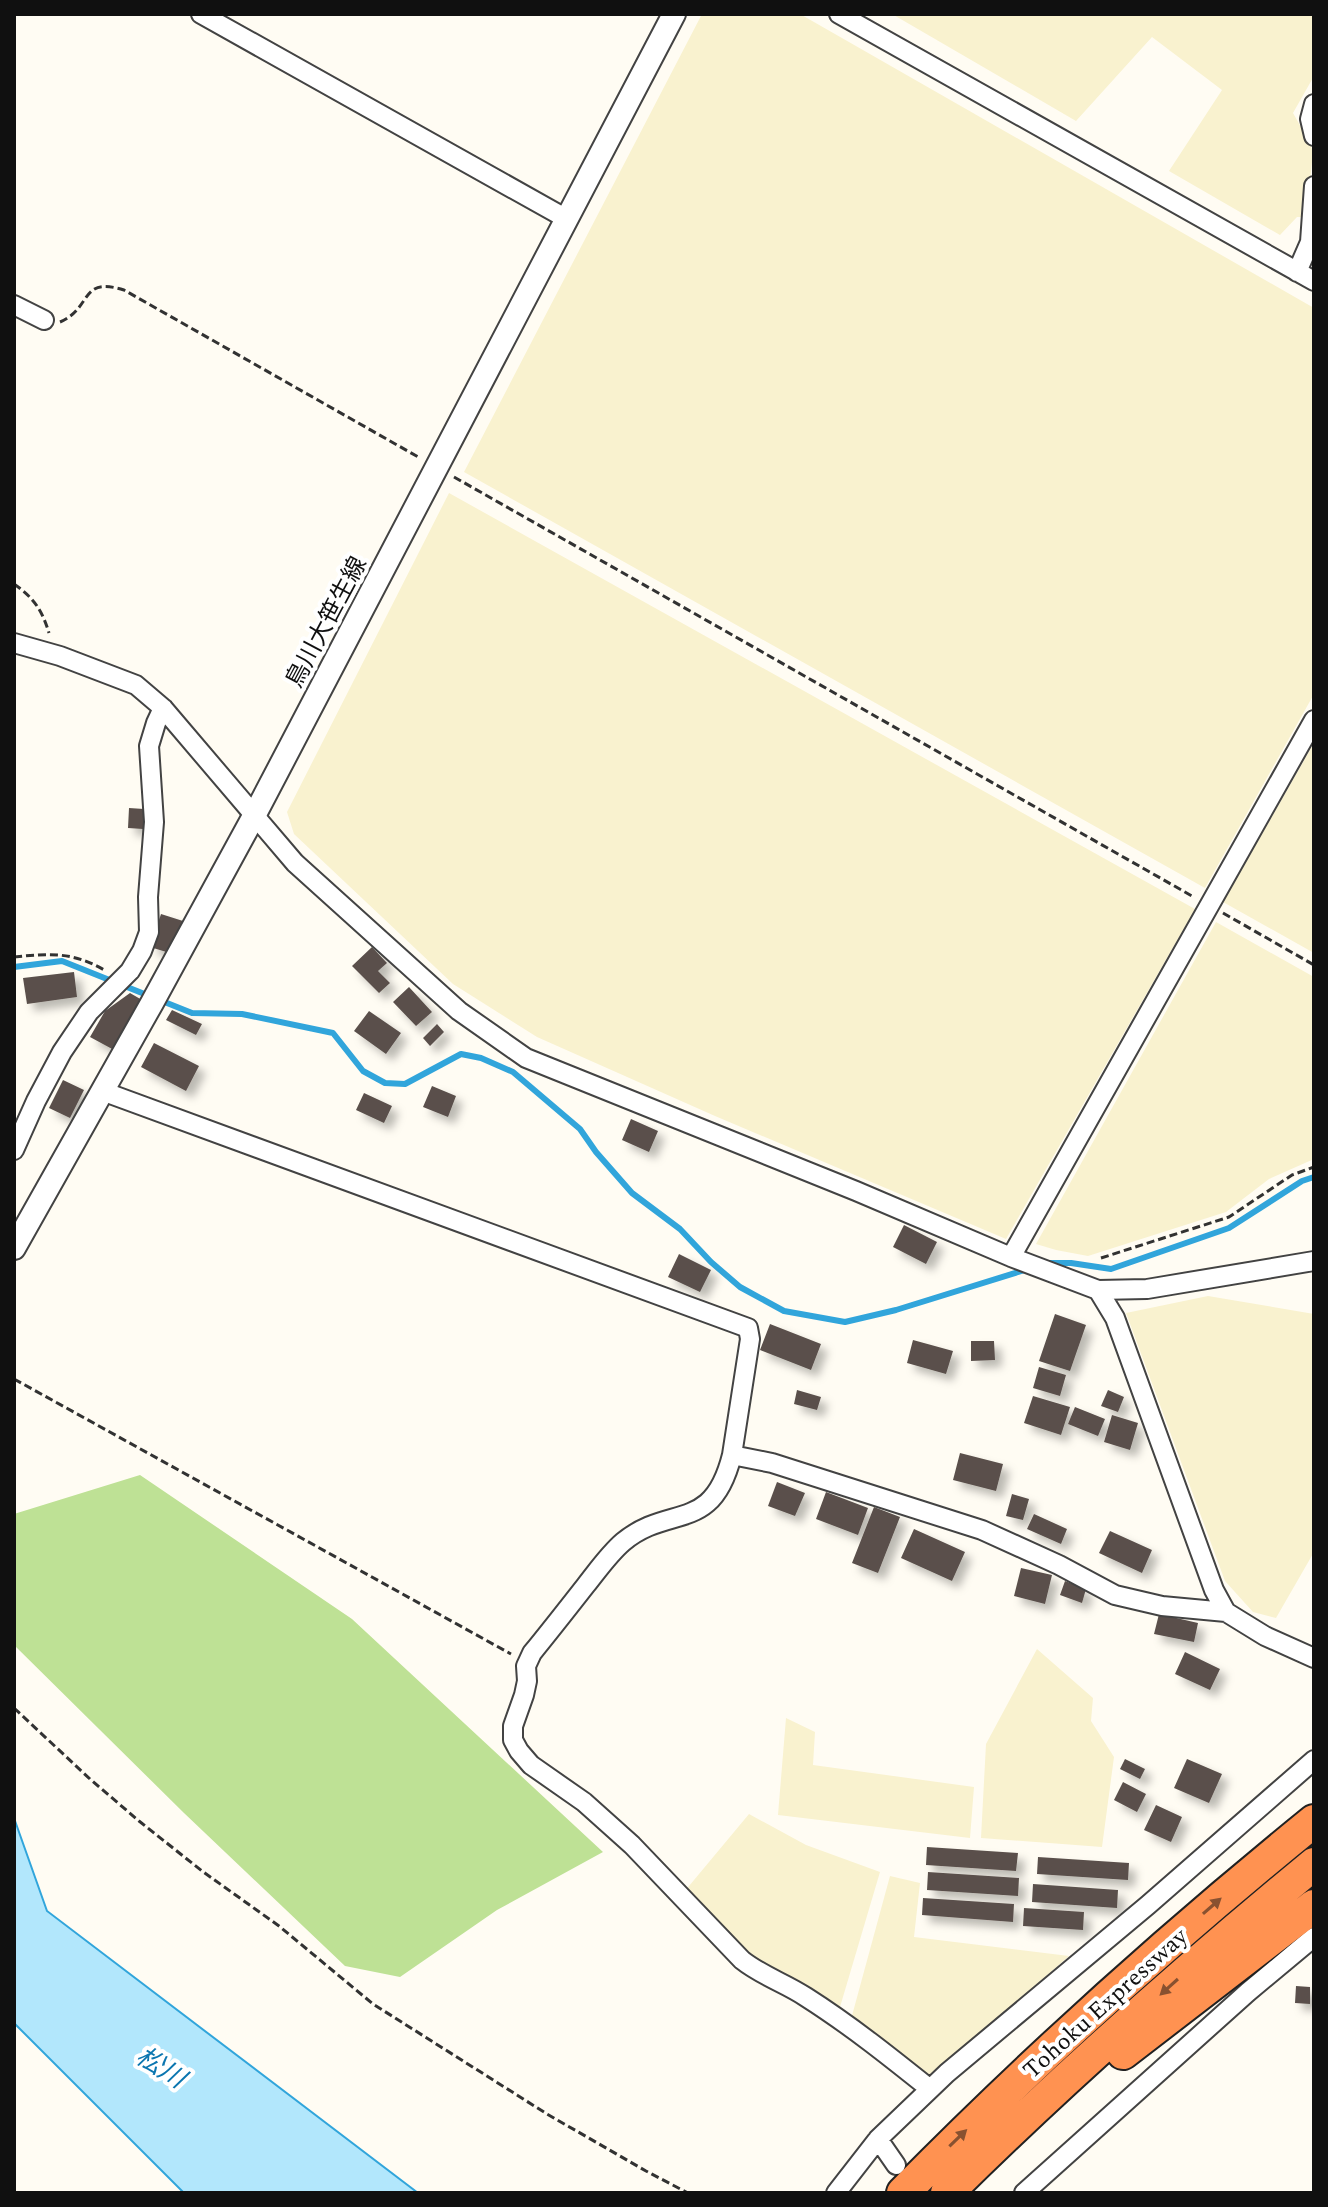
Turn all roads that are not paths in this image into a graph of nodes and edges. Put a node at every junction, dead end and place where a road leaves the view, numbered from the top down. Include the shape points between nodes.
1 (201, 14) edge
2 (674, 14) edge
3 (839, 14) edge
4 (1314, 104) edge
5 (1314, 136) edge
6 (1314, 186) edge
7 (567, 219) junction
8 (1297, 272) junction
9 (1314, 281) edge
10 (14, 305) edge
11 (44, 320) road end
12 (14, 643) edge
13 (163, 708) junction
14 (1314, 720) edge
15 (254, 816) junction
16 (102, 1091) junction
17 (14, 1150) edge
18 (14, 1248) edge
19 (1016, 1260) junction
20 (1314, 1261) edge
21 (1098, 1290) junction
22 (732, 1455) junction
23 (1226, 1612) junction
24 (1314, 1658) edge
25 (1314, 1760) edge
26 (1314, 1821) edge
27 (1314, 1864) edge
28 (1314, 1906) edge
29 (1310, 1945) edge
30 (930, 2089) junction
31 (878, 2139) junction
32 (900, 2179) edge
33 (956, 2184) edge
34 (836, 2193) edge
35 (1024, 2193) edge

1 - 7 street
2 - 7 street, 鳥川大笹生線
3 - 8 street
4 - 5 street
6 - 8 street via 1310,242
7 - 15 street, 鳥川大笹生線
8 - 9 street
10 - 11 street
12 - 13 street via 136,685
13 - 15 street
13 - 17 street via 149,746 154,822 149,932 130,971 89,1012 62,1052
14 - 19 street
15 - 16 street, 鳥川大笹生線
15 - 19 street via 295,863 459,1011 526,1058
16 - 18 street, 鳥川大笹生線
16 - 22 street via 743,1325 750,1339
19 - 21 street
20 - 21 street via 1147,1289
21 - 23 street via 1115,1318
22 - 23 street via 982,1530 1115,1595
22 - 30 street via 717,1492 705,1506 622,1543 532,1653 513,1740 531,1765 632,1845 742,1960 803,1994
23 - 24 street
25 - 30 street
32 -> 26 highway, Tohoku Expressway
27 -> 33 highway, Tohoku Expressway via 1086,2061
28 - 33 highway
29 - 35 street via 1248,1992
30 - 31 street
31 - 32 street
31 - 34 street

